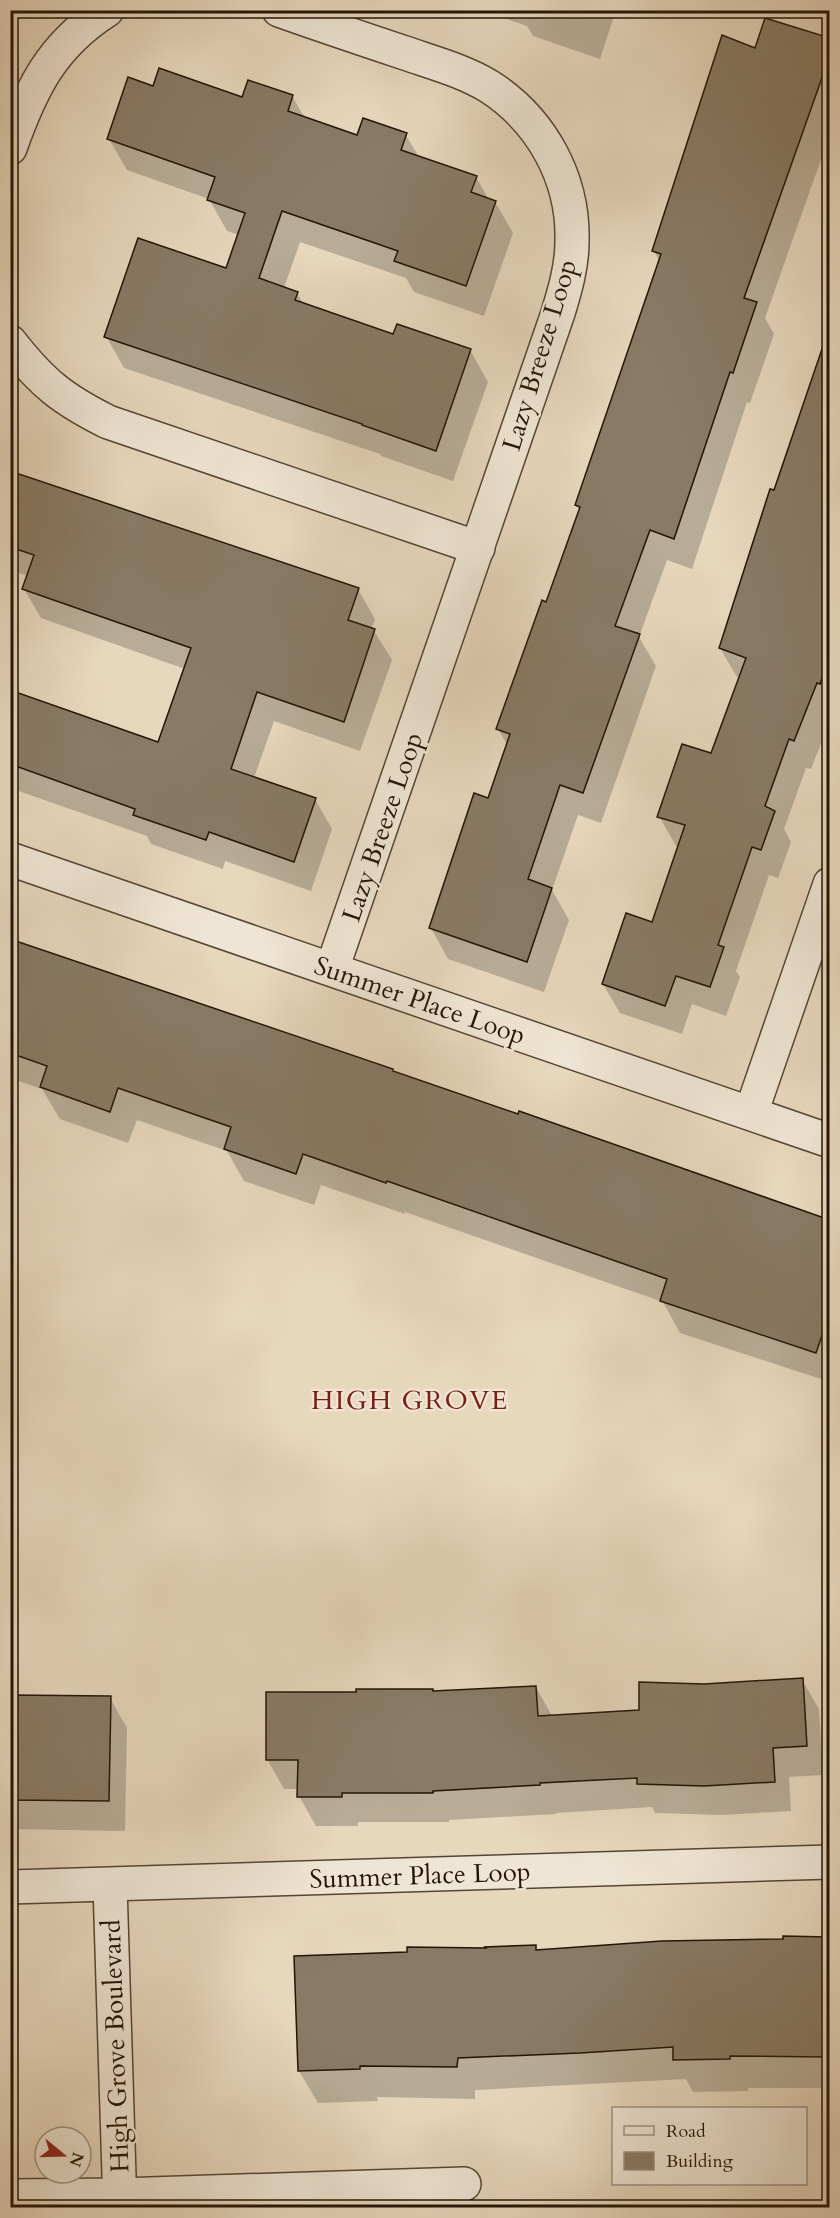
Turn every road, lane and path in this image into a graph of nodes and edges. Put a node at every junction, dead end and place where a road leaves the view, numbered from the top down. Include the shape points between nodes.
1 (107, 10) edge
2 (279, 10) edge
3 (10, 148) edge
4 (10, 342) edge
5 (478, 548) junction
6 (10, 859) edge
7 (830, 884) edge
8 (332, 969) junction
9 (751, 1113) junction
10 (830, 1141) edge
11 (830, 1862) edge
12 (110, 1885) junction
13 (10, 1887) edge
14 (464, 2184) dead end
15 (10, 2196) edge
16 (120, 2201) edge

1 - 3 street via 64,45 42,73
2 - 5 street, Lazy Breeze Loop via 460,72 490,87 517,108 541,135 561,171 573,242 568,278
4 - 5 street via 52,389 108,422
5 - 8 street, Lazy Breeze Loop
6 - 8 street, Summer Place Loop
7 - 9 street
8 - 9 street, Summer Place Loop
9 - 10 street, Summer Place Loop
11 - 12 street, Summer Place Loop
12 - 13 street, Summer Place Loop
12 - 16 street, High Grove Boulevard
14 - 16 street
15 - 16 street

